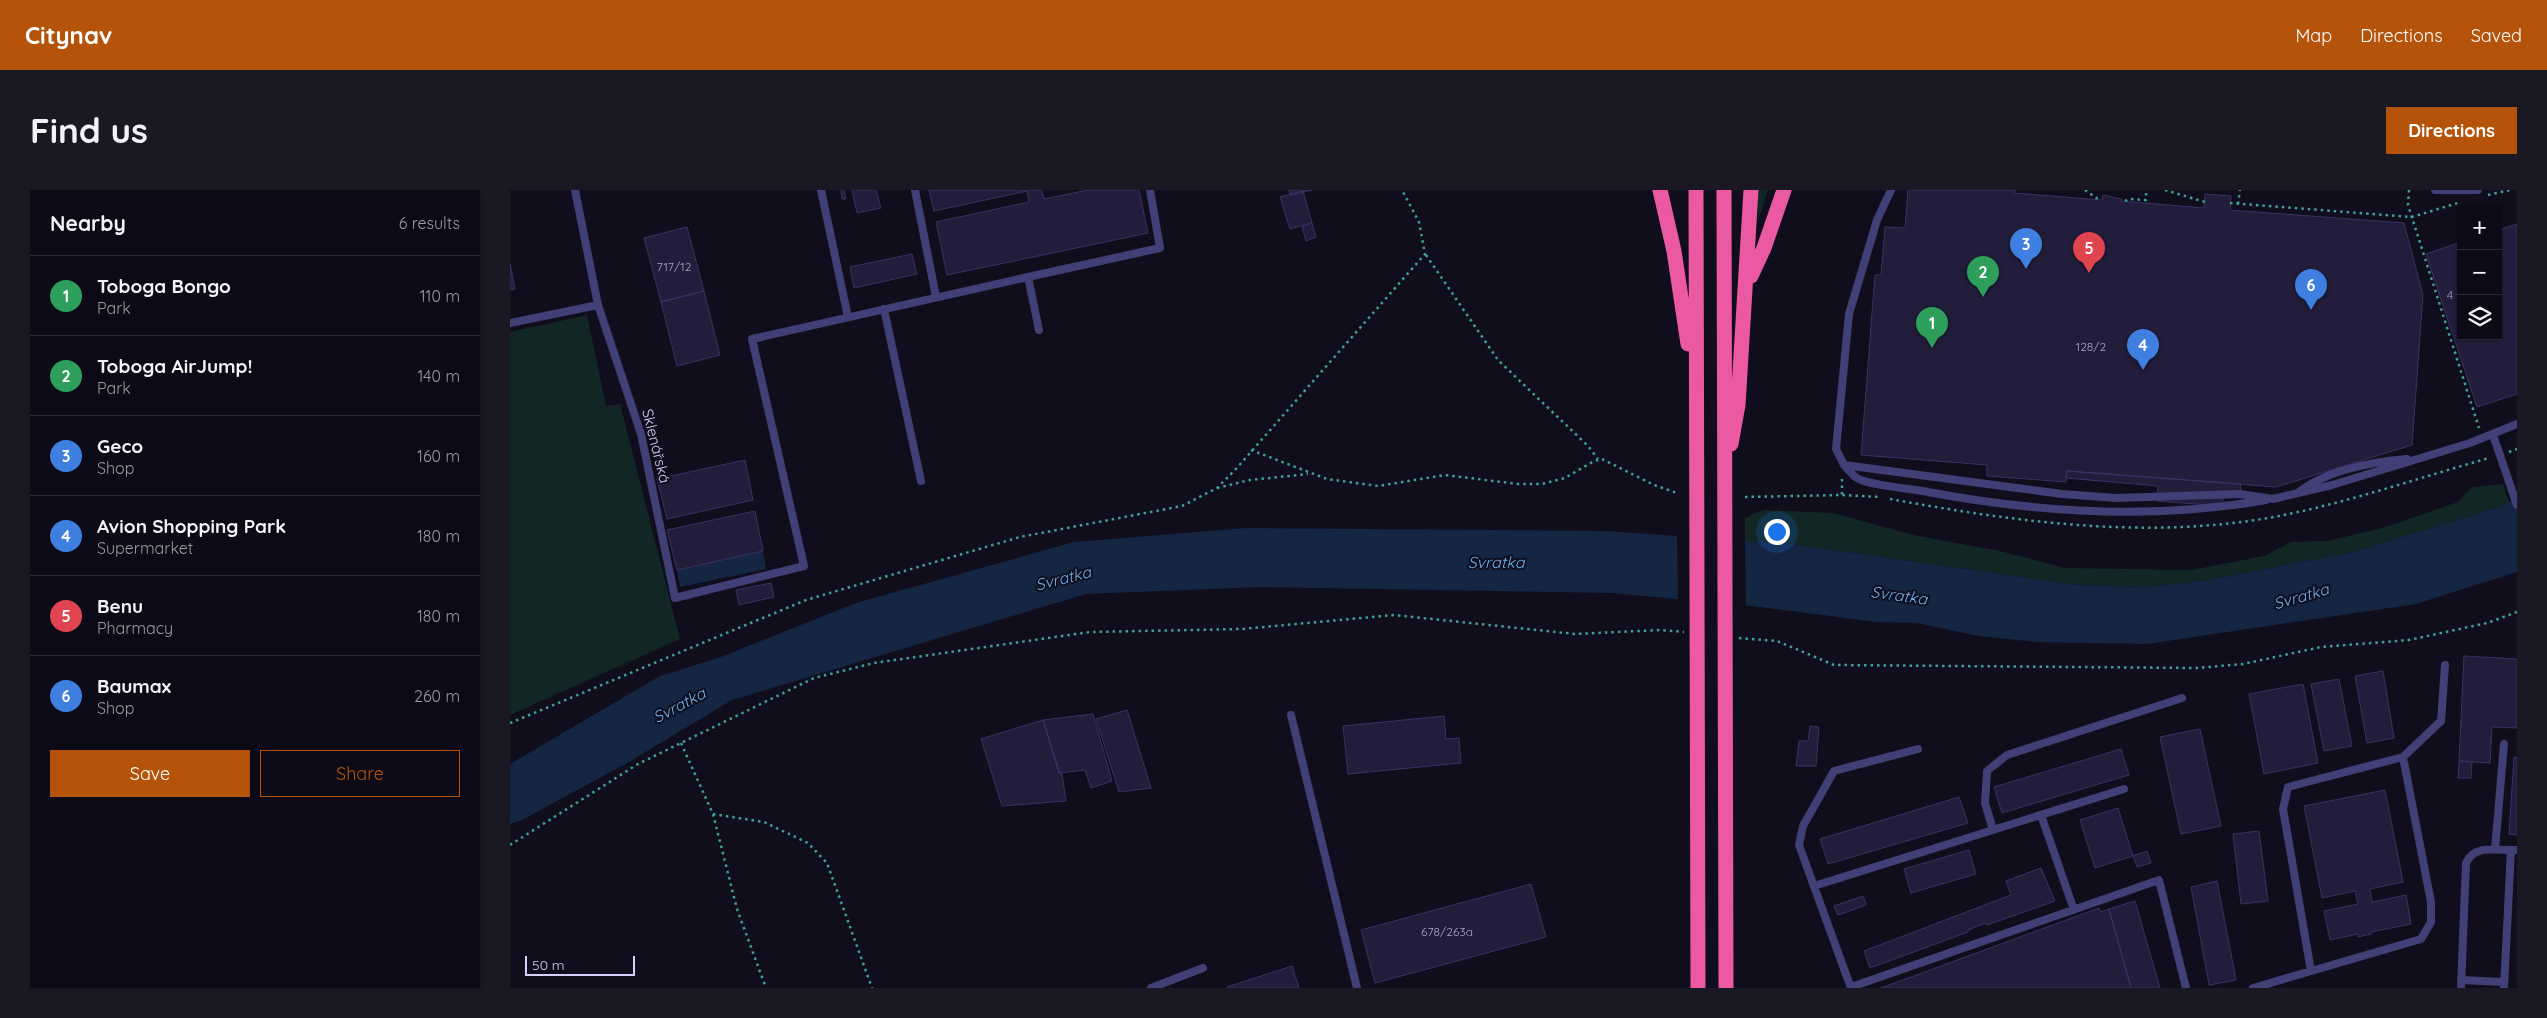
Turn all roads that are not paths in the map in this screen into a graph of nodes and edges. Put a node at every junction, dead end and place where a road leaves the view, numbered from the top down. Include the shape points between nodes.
1 (575, 190) edge
2 (821, 190) edge
3 (915, 190) edge
4 (1150, 190) edge
5 (1660, 190) edge
6 (1696, 190) edge
7 (1724, 190) edge
8 (1751, 190) edge
9 (1784, 190) edge
10 (1891, 190) edge
11 (2435, 190) edge
12 (2480, 193) edge
13 (1028, 277) junction
14 (1747, 284) junction
15 (936, 297) junction
16 (598, 305) junction
17 (884, 309) junction
18 (848, 317) junction
19 (510, 323) edge
20 (1039, 330) dead end
21 (1696, 395) junction
22 (2517, 424) edge
23 (2492, 435) junction
24 (1844, 465) junction
25 (921, 481) dead end
26 (1724, 485) junction
27 (2273, 499) junction
28 (2517, 505) edge
29 (2445, 665) dead end
30 (2182, 698) dead end
31 (1291, 715) dead end
32 (2504, 744) dead end
33 (1918, 748) dead end
34 (2403, 757) junction
35 (2124, 789) dead end
36 (2040, 815) junction
37 (1993, 830) junction
38 (2495, 850) junction
39 (2514, 850) edge
40 (1814, 886) junction
41 (2074, 910) junction
42 (1202, 968) dead end
43 (2311, 971) junction
44 (2461, 984) edge
45 (2504, 985) edge
46 (1151, 988) edge
47 (1358, 988) edge
48 (1698, 988) edge
49 (1726, 988) edge
50 (1851, 988) edge
51 (2186, 988) edge
52 (2253, 988) edge

1 - 16 lane, Sklenářská
2 - 18 lane
3 - 15 lane
4 - 13 lane via 1160,248
5 - 21 highway via 1674,251
6 - 21 highway
7 - 26 highway
8 - 14 highway
9 - 14 highway via 1764,248
10 - 24 lane via 1877,220 1849,314 1836,449
11 - 12 lane
13 - 15 lane
13 - 20 lane
14 - 26 highway via 1738,405
15 - 17 lane
16 - 18 lane, Sklenářská via 641,434 675,598 804,566 752,339
16 - 19 lane
17 - 18 lane
17 - 25 lane
21 - 48 highway
22 - 23 lane
23 - 27 lane via 2424,457 2377,461 2315,480 2296,494
23 - 28 lane
24 - 27 lane via 2062,494 2116,498 2240,494
24 - 27 lane via 1858,479 1959,498 2062,511 2180,511
26 - 49 highway
29 - 34 lane via 2441,721
30 - 37 lane via 2007,755 1987,771 1985,803
31 - 47 lane
32 - 38 lane
33 - 40 lane via 1834,771 1803,826 1799,845
34 - 43 lane via 2431,902 2431,922 2421,939
34 - 43 lane via 2288,787 2283,809
35 - 36 lane
36 - 37 lane
36 - 41 lane
37 - 40 lane
38 - 39 lane
38 - 44 lane via 2470,854 2466,863
39 - 45 lane
40 - 50 lane
41 - 50 lane
41 - 51 lane via 2159,880
42 - 46 lane
43 - 52 lane
44 - 45 lane

